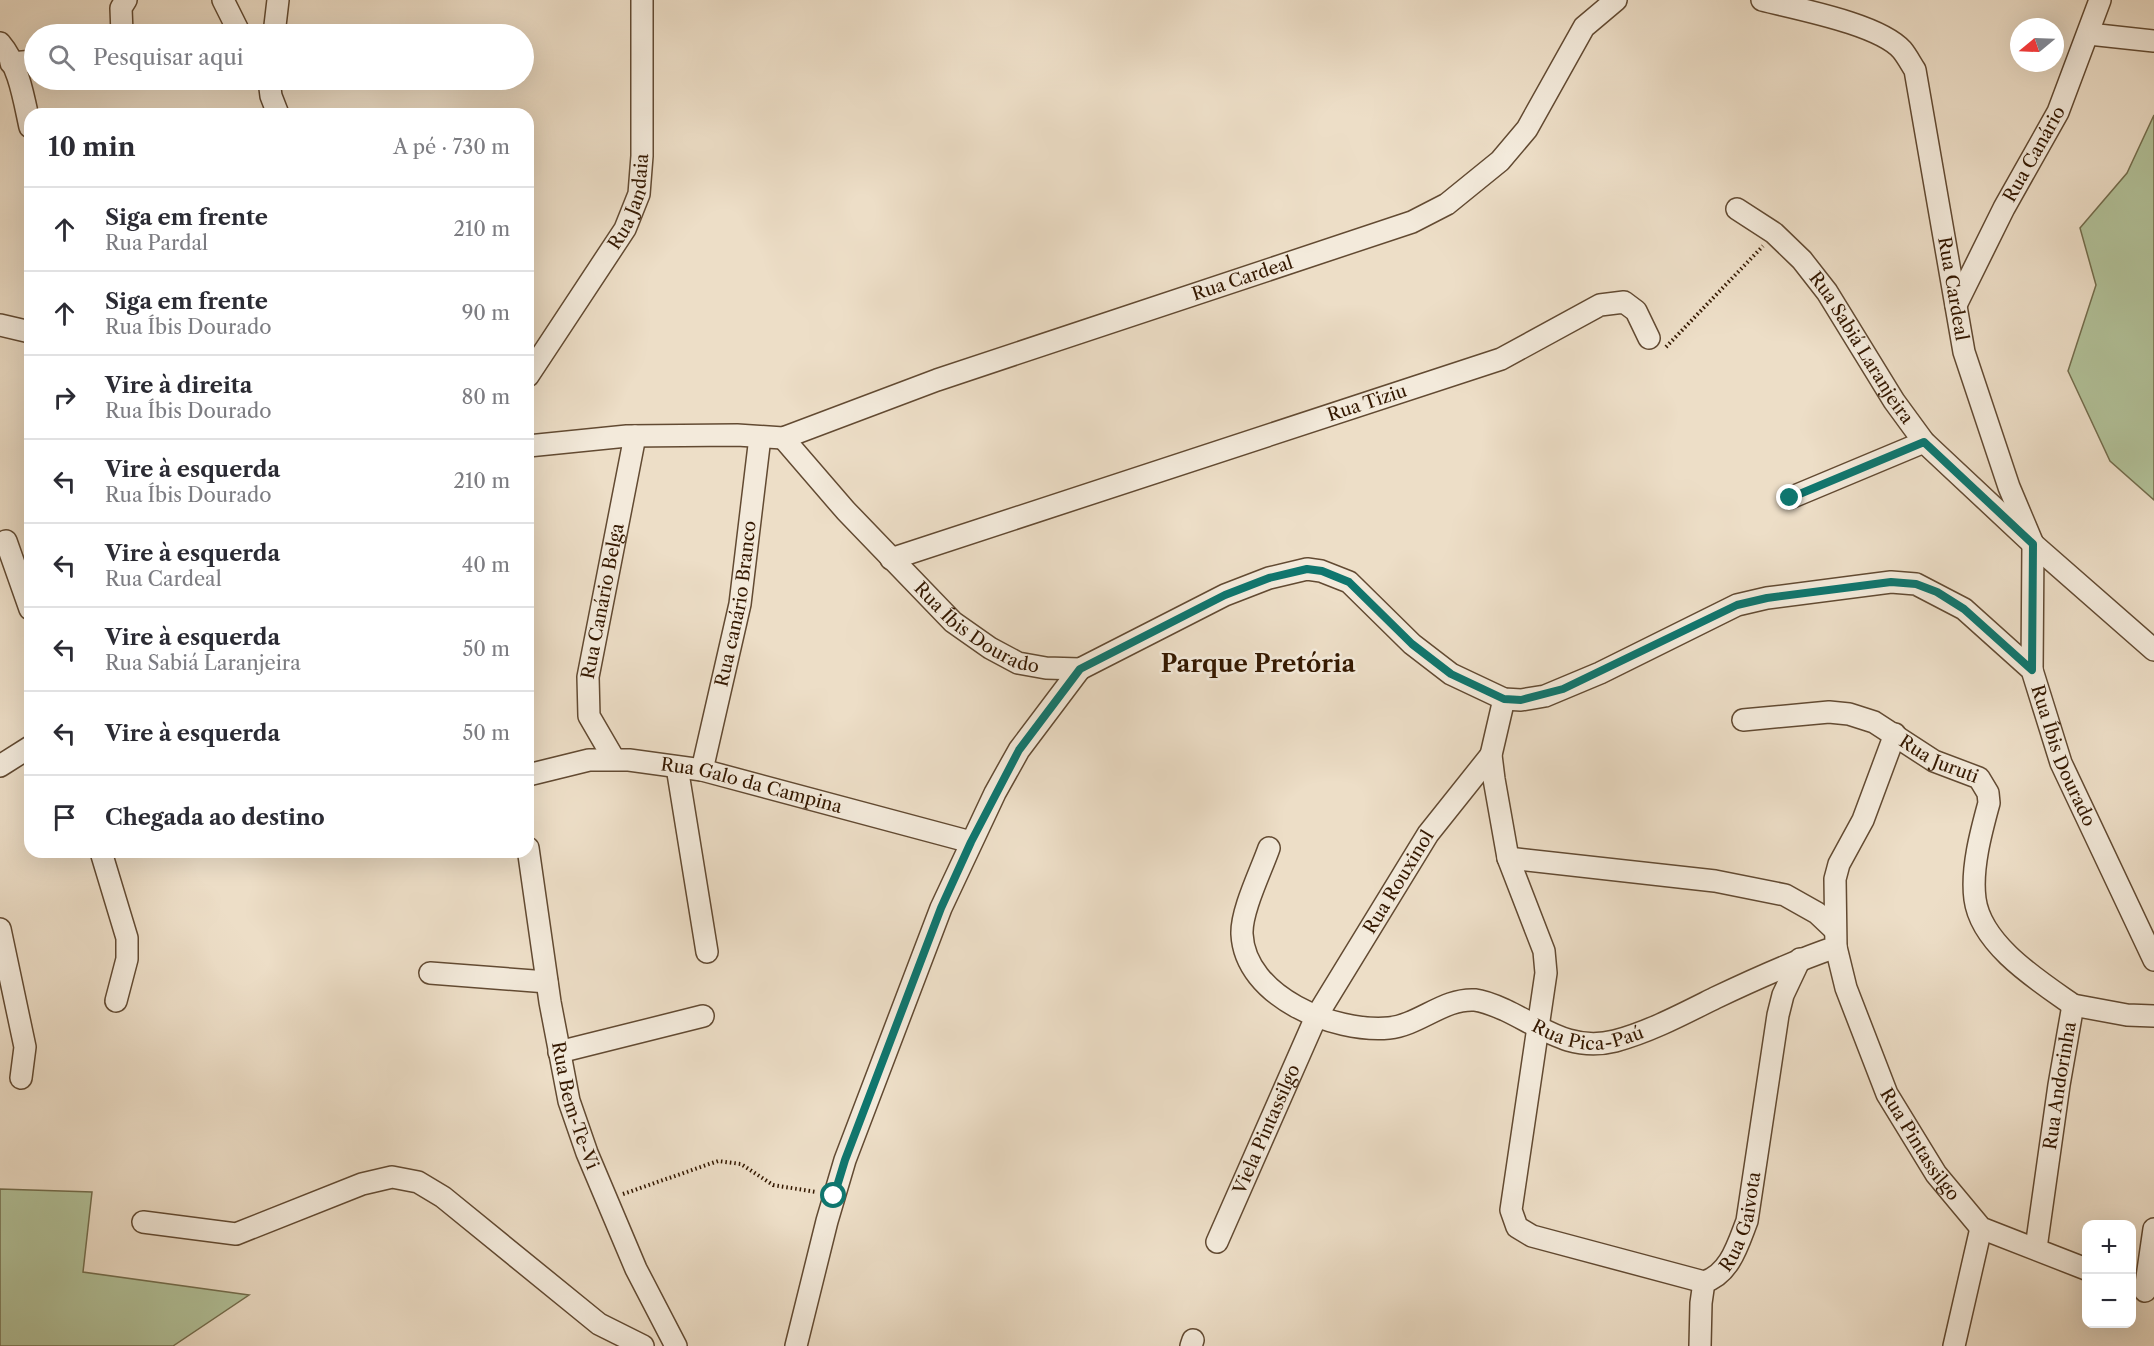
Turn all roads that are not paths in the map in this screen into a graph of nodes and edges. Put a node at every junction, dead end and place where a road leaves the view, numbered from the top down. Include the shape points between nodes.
1 (126, 0) edge
2 (223, 0) edge
3 (278, 0) edge
4 (642, 0) edge
5 (1616, 0) edge
6 (1762, 0) edge
7 (2100, 0) edge
8 (121, 24) edge
9 (235, 24) edge
10 (275, 24) edge
11 (2089, 34) junction
12 (2154, 41) edge
13 (0, 43) edge
14 (24, 62) edge
15 (11, 63) junction
16 (26, 108) edge
17 (1737, 209) dead end
18 (1956, 305) junction
19 (0, 325) edge
20 (24, 331) edge
21 (1649, 338) road end
22 (534, 367) edge
23 (635, 435) junction
24 (760, 437) junction
25 (783, 438) junction
26 (1924, 442) junction
27 (534, 446) edge
28 (1790, 498) dead end
29 (6, 541) dead end
30 (2033, 544) junction
31 (891, 559) junction
32 (24, 592) edge
33 (2154, 650) edge
34 (1080, 669) junction
35 (2032, 670) junction
36 (1504, 699) junction
37 (1743, 720) dead end
38 (1895, 734) junction
39 (24, 751) edge
40 (1491, 755) junction
41 (614, 759) junction
42 (0, 766) edge
43 (677, 766) junction
44 (702, 770) junction
45 (534, 774) edge
46 (971, 842) junction
47 (1269, 848) dead end
48 (103, 858) edge
49 (529, 858) edge
50 (1508, 858) junction
51 (0, 929) edge
52 (1836, 939) junction
53 (707, 952) dead end
54 (1800, 959) junction
55 (2154, 960) edge
56 (430, 973) dead end
57 (547, 982) junction
58 (116, 1001) dead end
59 (2073, 1005) junction
60 (703, 1016) dead end
61 (2154, 1016) edge
62 (1316, 1017) junction
63 (1538, 1026) junction
64 (559, 1052) junction
65 (21, 1078) dead end
66 (143, 1222) dead end
67 (1982, 1228) junction
68 (2154, 1229) edge
69 (1217, 1242) dead end
70 (2036, 1248) junction
71 (2082, 1267) edge
72 (1704, 1282) junction
73 (2144, 1290) edge
74 (643, 1346) edge
75 (676, 1346) edge
76 (796, 1346) edge
77 (1700, 1346) edge
78 (1954, 1346) edge

1 - 8 street via 120,8
2 - 9 street
3 - 10 street
4 - 22 street, Rua Jandaia via 639,194 625,229
5 - 25 street, Rua Cardeal via 1584,27 1527,129 1500,160 1448,204 1412,222 937,380
6 - 18 street, Rua Cardeal via 1884,36 1902,50 1915,70
7 - 11 street, Rua Canário
11 - 12 street
11 - 18 street, Rua Canário via 2058,112
13 - 15 street
14 - 15 street
15 - 16 street
17 - 26 street, Rua Sabiá Laranjeira via 1774,233 1802,260
18 - 30 street, Rua Cardeal via 1964,352 1983,411
19 - 20 street
21 - 31 street, Rua Tiziu via 1636,311 1624,302 1600,305 1501,359
23 - 24 street
23 - 27 street
23 - 41 street, Rua Canário Belga via 588,677 589,716
24 - 25 street
24 - 44 street, Rua canário Branco via 740,604
25 - 31 street, Rua Íbis Dourado
26 - 28 street
26 - 30 street, Rua Sabiá Laranjeira
29 - 32 street
30 - 33 street, Rua Sabiá Laranjeira
30 - 35 street, Rua Cardeal
31 - 34 street, Rua Íbis Dourado via 953,622 990,648 1018,663
34 - 36 street, Rua Íbis Dourado via 1225,595 1307,569 1349,582 1412,644 1451,674
34 - 46 street via 1019,750
35 - 36 street, Rua Íbis Dourado via 1964,609 1937,592 1916,584 1891,582 1737,605 1563,689 1529,699
35 - 55 street, Rua Íbis Dourado via 2061,763
36 - 40 street
37 - 38 street, Rua Juruti via 1839,712 1874,722
38 - 52 street via 1863,820 1839,864 1835,879
38 - 59 street, Rua Juruti via 1924,755 1970,773 1985,785 1989,804 1975,899 1980,915 2021,969
39 - 42 street
40 - 50 street
40 - 62 street, Rua Rouxinol via 1428,834
41 - 43 street, Rua Galo da Campina
41 - 45 street, Rua Galo da Campina via 589,760
43 - 44 street, Rua Galo da Campina
43 - 53 street
44 - 46 street, Rua Galo da Campina
46 - 76 street via 891,1037 834,1196
47 - 62 street, Rua Pica-Paú via 1246,913 1244,947 1259,977 1283,998
48 - 58 street via 128,938
49 - 57 street, Rua Bem-Te-Vi
50 - 52 street via 1704,879 1785,895 1817,913
50 - 63 street via 1544,951 1546,973
51 - 65 street via 25,1047
52 - 54 street, Rua Pica-Paú
52 - 67 street, Rua Pintassilgo via 1846,988 1887,1094 1936,1174
54 - 63 street, Rua Pica-Paú via 1675,1018 1617,1040 1593,1045 1572,1043
54 - 72 street, Rua Gaivota via 1778,1015 1747,1221 1722,1272
56 - 57 street
57 - 64 street, Rua Bem-Te-Vi
59 - 61 street, Rua Andorinha
59 - 70 street, Rua Andorinha
60 - 64 street
62 - 63 street, Rua Pica-Paú via 1389,1028 1444,1006 1477,1000
62 - 69 street, Viela Pintassilgo
63 - 72 street, Rua Gaivota via 1511,1210 1517,1227 1532,1236
64 - 75 street, Rua Bem-Te-Vi via 569,1101 607,1199 636,1269
66 - 74 street via 236,1234 362,1184 392,1178 418,1182 443,1197 598,1324
67 - 70 street, Rua Pintassilgo
67 - 78 street
68 - 73 street
70 - 71 street, Rua Pintassilgo
72 - 77 street

